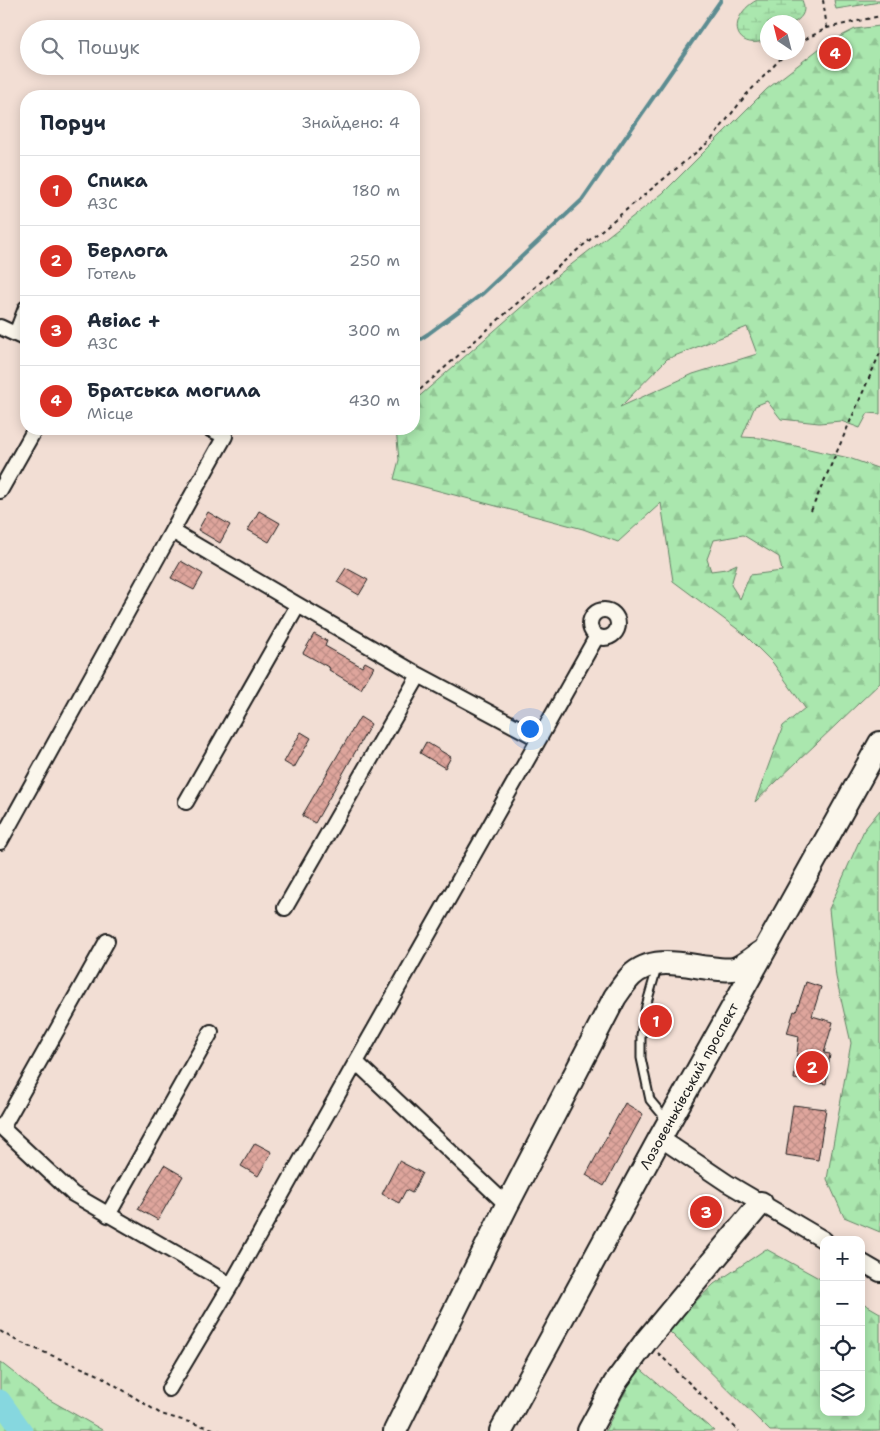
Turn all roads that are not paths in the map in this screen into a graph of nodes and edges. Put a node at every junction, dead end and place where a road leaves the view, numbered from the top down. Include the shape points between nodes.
1 (0, 327) edge
2 (20, 337) edge
3 (32, 435) edge
4 (223, 435) edge
5 (0, 491) edge
6 (172, 530) junction
7 (298, 605) junction
8 (597, 636) dead end
9 (419, 675) junction
10 (540, 739) junction
11 (880, 742) edge
12 (186, 802) dead end
13 (0, 842) edge
14 (285, 908) dead end
15 (107, 941) dead end
16 (766, 949) junction
17 (658, 963) junction
18 (211, 1032) dead end
19 (356, 1062) junction
20 (1, 1127) edge
21 (664, 1130) junction
22 (761, 1203) junction
23 (507, 1205) junction
24 (108, 1215) junction
25 (820, 1238) edge
26 (865, 1265) edge
27 (880, 1274) edge
28 (231, 1285) junction
29 (169, 1389) dead end
30 (395, 1431) edge
31 (501, 1431) edge
32 (589, 1431) edge

1 - 2 street
3 - 5 street
4 - 6 street
6 - 7 street
6 - 13 street
7 - 9 street
7 - 12 street
8 - 10 street
9 - 10 street
9 - 14 street
10 - 19 street
11 - 16 highway, Лозовеньківський проспект
15 - 20 street
16 - 17 highway via 736,968
16 - 21 highway, Лозовеньківський проспект
17 - 21 lane via 646,1006 641,1058 650,1100
17 - 23 highway via 632,975 615,997
18 - 24 street
19 - 23 street
19 - 28 street
20 - 24 street via 73,1194
21 - 22 street via 727,1183
21 - 31 highway, Лозовеньківський проспект
22 - 25 street
22 - 32 highway via 646,1341 615,1384
23 - 30 highway
24 - 28 street
26 - 27 street
28 - 29 street

